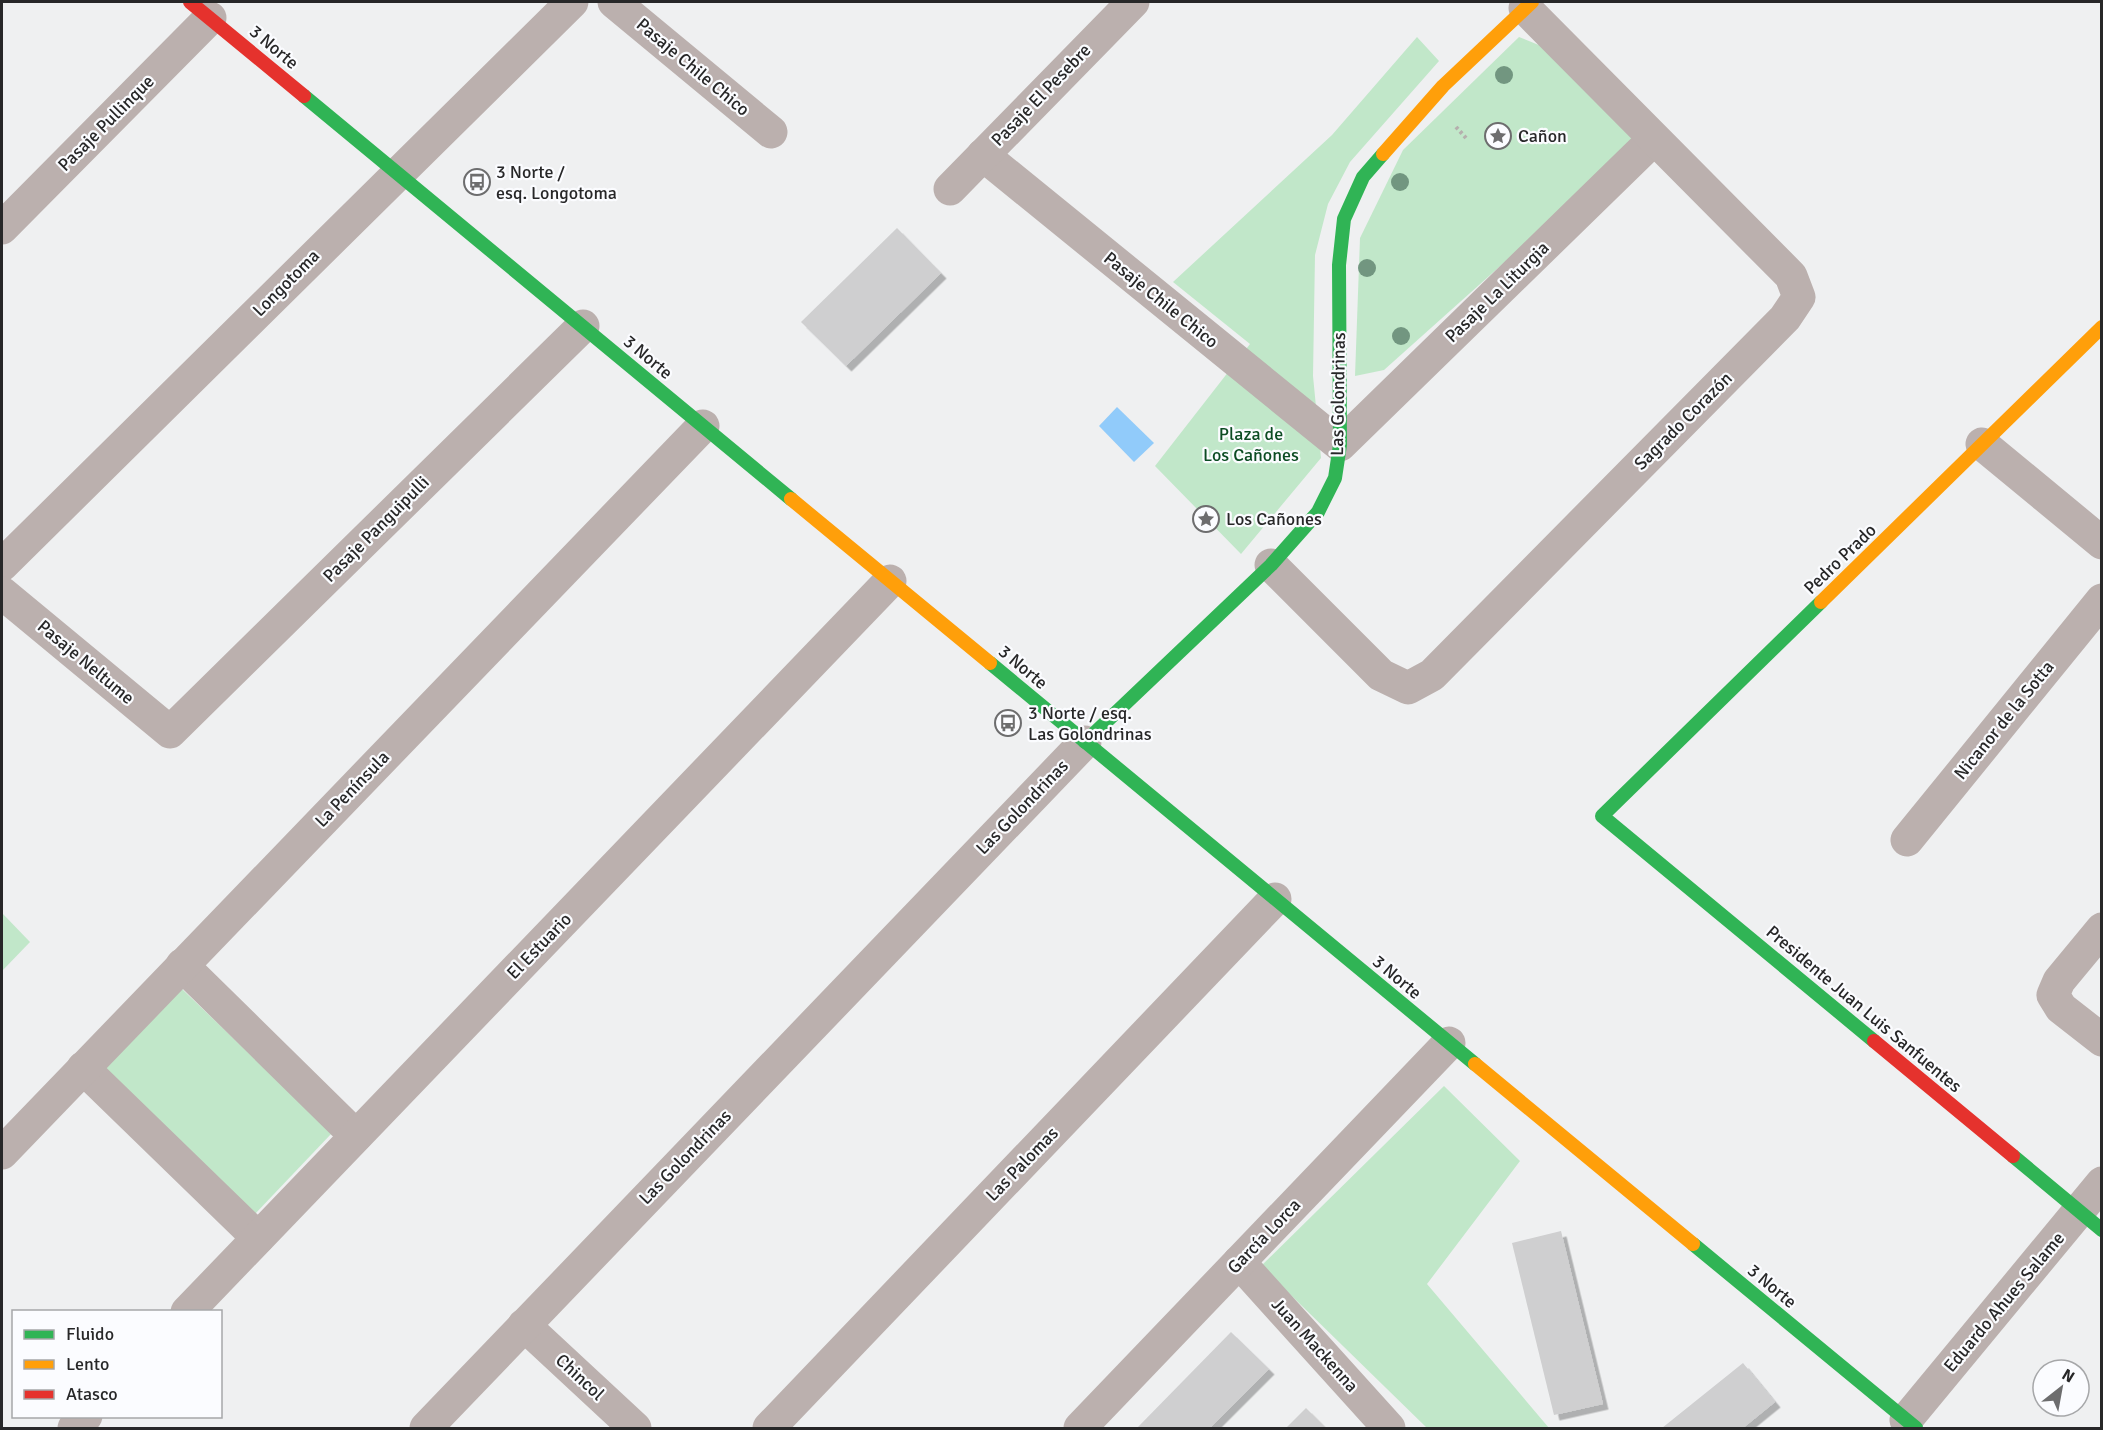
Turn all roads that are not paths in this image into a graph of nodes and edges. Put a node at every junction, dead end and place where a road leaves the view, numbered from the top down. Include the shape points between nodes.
1 (572, 2) edge
2 (614, 2) edge
3 (1133, 2) edge
4 (1529, 5) edge
5 (200, 10) edge
6 (771, 132) dead end
7 (1653, 140) junction
8 (983, 155) junction
9 (397, 173) junction
10 (950, 189) dead end
11 (2, 228) edge
12 (583, 326) junction
13 (2102, 327) edge
14 (703, 426) junction
15 (1982, 444) junction
16 (1340, 445) junction
17 (2102, 543) edge
18 (4, 557) edge
19 (1271, 565) junction
20 (890, 581) junction
21 (2, 593) edge
22 (2102, 600) edge
23 (170, 732) joint
24 (1085, 742) junction
25 (1602, 816) joint
26 (1907, 840) dead end
27 (1275, 899) junction
28 (2102, 929) edge
29 (182, 965) junction
30 (2102, 1041) edge
31 (1449, 1043) junction
32 (83, 1068) junction
33 (356, 1136) junction
34 (2, 1153) edge
35 (2102, 1184) edge
36 (2090, 1220) edge
37 (258, 1238) junction
38 (1239, 1262) junction
39 (188, 1310) edge
40 (525, 1325) junction
41 (1911, 1424) edge
42 (426, 1428) edge
43 (635, 1428) edge
44 (769, 1428) edge
45 (1080, 1428) edge
46 (1389, 1428) edge

1 - 9 street, Longotoma
2 - 6 street, Pasaje Chile Chico
3 - 8 street, Pasaje El Pesebre
4 - 7 street, Sagrado Corazón
4 - 16 street, Las Golondrinas via 1443,87 1363,177 1344,219 1339,265
5 - 9 street, 3 Norte
5 - 11 street, Pasaje Pullinque
7 - 16 street, Pasaje La Liturgia
7 - 19 street, Sagrado Corazón via 1791,276 1799,297 1785,318 1432,675 1408,688 1381,675
8 - 10 street, Pasaje El Pesebre
8 - 16 street, Pasaje Chile Chico
9 - 12 street, 3 Norte
9 - 18 street, Longotoma
12 - 14 street, 3 Norte
12 - 23 street, Pasaje Panguipulli
13 - 15 street, Pedro Prado
14 - 20 street, 3 Norte
14 - 29 street, La Península
15 - 17 street
15 - 25 street, Pedro Prado
16 - 19 street, Las Golondrinas via 1335,478 1318,512
19 - 24 street, Las Golondrinas
20 - 24 street, 3 Norte
20 - 33 street, El Estuario
21 - 23 street, Pasaje Neltume
22 - 26 street, Nicanor de la Sotta
24 - 27 street, 3 Norte
24 - 40 street, Las Golondrinas
25 - 36 street, Presidente Juan Luis Sanfuentes
27 - 31 street, 3 Norte
27 - 44 street, Las Palomas
28 - 30 street via 2059,981 2053,995 2061,1008
29 - 32 street, La Península
29 - 33 street
31 - 38 street, García Lorca
31 - 41 street, 3 Norte
32 - 34 street, La Península
32 - 37 street
33 - 37 street, El Estuario
35 - 36 street, Eduardo Ahues Salame
36 - 41 street, Eduardo Ahues Salame
37 - 39 street, El Estuario
38 - 45 street, García Lorca
38 - 46 street, Juan Mackenna
40 - 42 street, Las Golondrinas
40 - 43 street, Chincol

